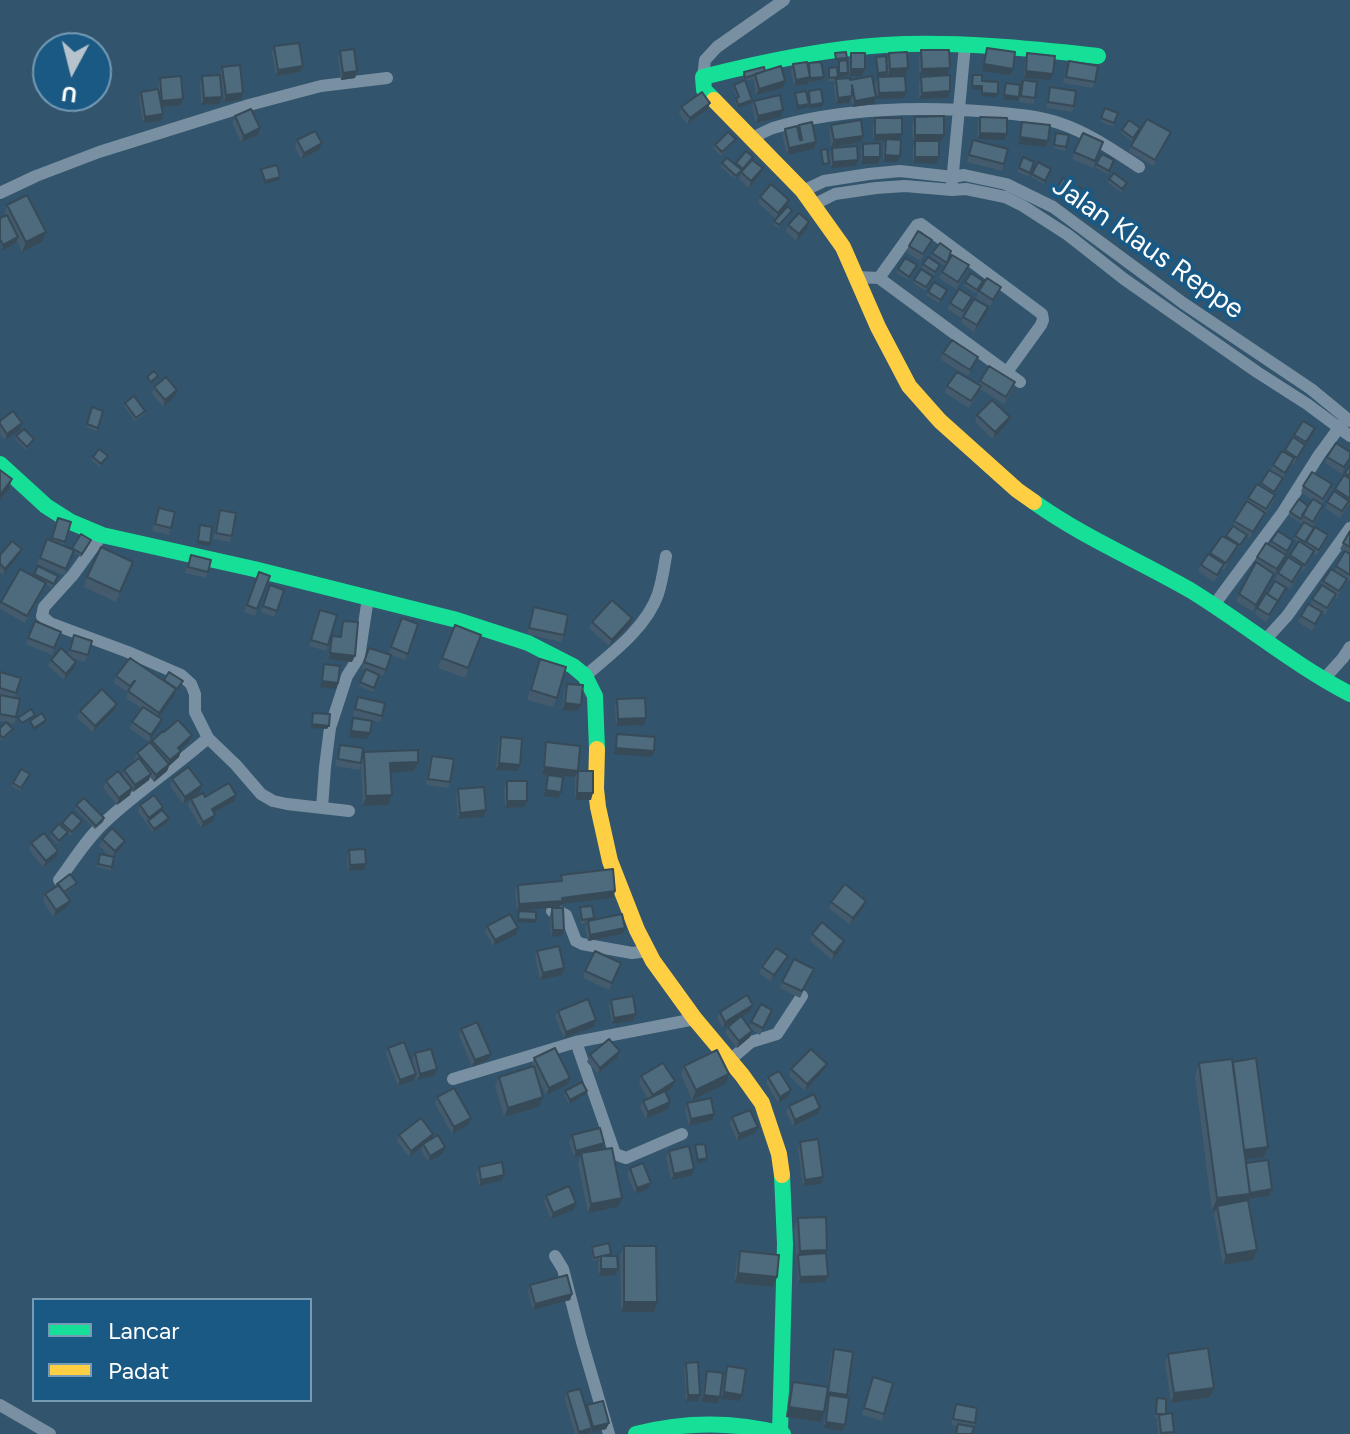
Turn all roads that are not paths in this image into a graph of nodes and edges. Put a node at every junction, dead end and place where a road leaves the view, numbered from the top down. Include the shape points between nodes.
1 (784, 0) edge
2 (965, 45) junction
3 (1098, 56) dead end
4 (703, 77) junction
5 (387, 78) dead end
6 (958, 110) junction
7 (751, 139) junction
8 (1139, 167) dead end
9 (952, 184) junction
10 (803, 191) junction
11 (0, 193) edge
12 (813, 205) junction
13 (856, 277) junction
14 (879, 278) junction
15 (1007, 372) junction
16 (1020, 382) dead end
17 (1346, 426) edge
18 (0, 464) edge
19 (1350, 528) edge
20 (102, 535) junction
21 (666, 556) dead end
22 (368, 598) junction
23 (1214, 605) junction
24 (1266, 639) junction
25 (1350, 647) edge
26 (585, 676) junction
27 (1323, 680) junction
28 (1350, 694) edge
29 (208, 738) junction
30 (322, 808) junction
31 (349, 811) dead end
32 (59, 880) edge
33 (552, 911) edge
34 (648, 951) junction
35 (802, 996) edge
36 (695, 1019) junction
37 (576, 1042) junction
38 (730, 1060) junction
39 (453, 1079) dead end
40 (682, 1134) dead end
41 (555, 1256) dead end
42 (0, 1405) edge
43 (782, 1433) edge
44 (50, 1434) edge
45 (609, 1434) edge
46 (636, 1434) edge

1 - 4 street via 717,47 705,60
2 - 3 main road
2 - 4 main road via 881,46 804,55
2 - 6 street
4 - 7 main road via 704,90
5 - 11 street via 321,86 249,105 99,152
6 - 7 street via 821,118
6 - 8 street via 1056,122 1091,136
6 - 9 street
7 - 10 main road
9 - 10 street, Jalan Klaus Reppe via 900,171 824,181
9 - 12 street, Jalan Klaus Reppe via 835,194
9 - 17 street, Jalan Klaus Reppe via 1023,206 1203,335
10 - 12 main road
12 - 13 main road via 843,247
13 - 14 street
13 - 23 main road via 909,386 940,421 1055,517
14 - 15 street
14 - 15 street via 921,224 1042,314 1041,325
15 - 16 street
17 - 23 street via 1319,455
18 - 20 main road via 49,510
19 - 24 street
20 - 22 main road
20 - 29 street via 42,616 181,675 191,684 195,712
21 - 26 street via 658,595 640,625
22 - 26 main road via 528,643
22 - 30 street via 359,657 330,728
23 - 24 main road
24 - 27 main road
25 - 27 street
26 - 34 main road via 595,696 596,789 610,861
27 - 28 main road
29 - 30 street via 261,794 273,801
29 - 32 street via 106,821
30 - 31 street
33 - 34 street via 566,915 582,944
34 - 36 main road
35 - 38 street via 777,1034 751,1042
36 - 37 street
36 - 38 main road
37 - 39 street
37 - 40 street via 615,1154 626,1158
38 - 43 main road via 762,1103 784,1184
41 - 45 street
42 - 44 street
43 - 46 main road via 718,1422

